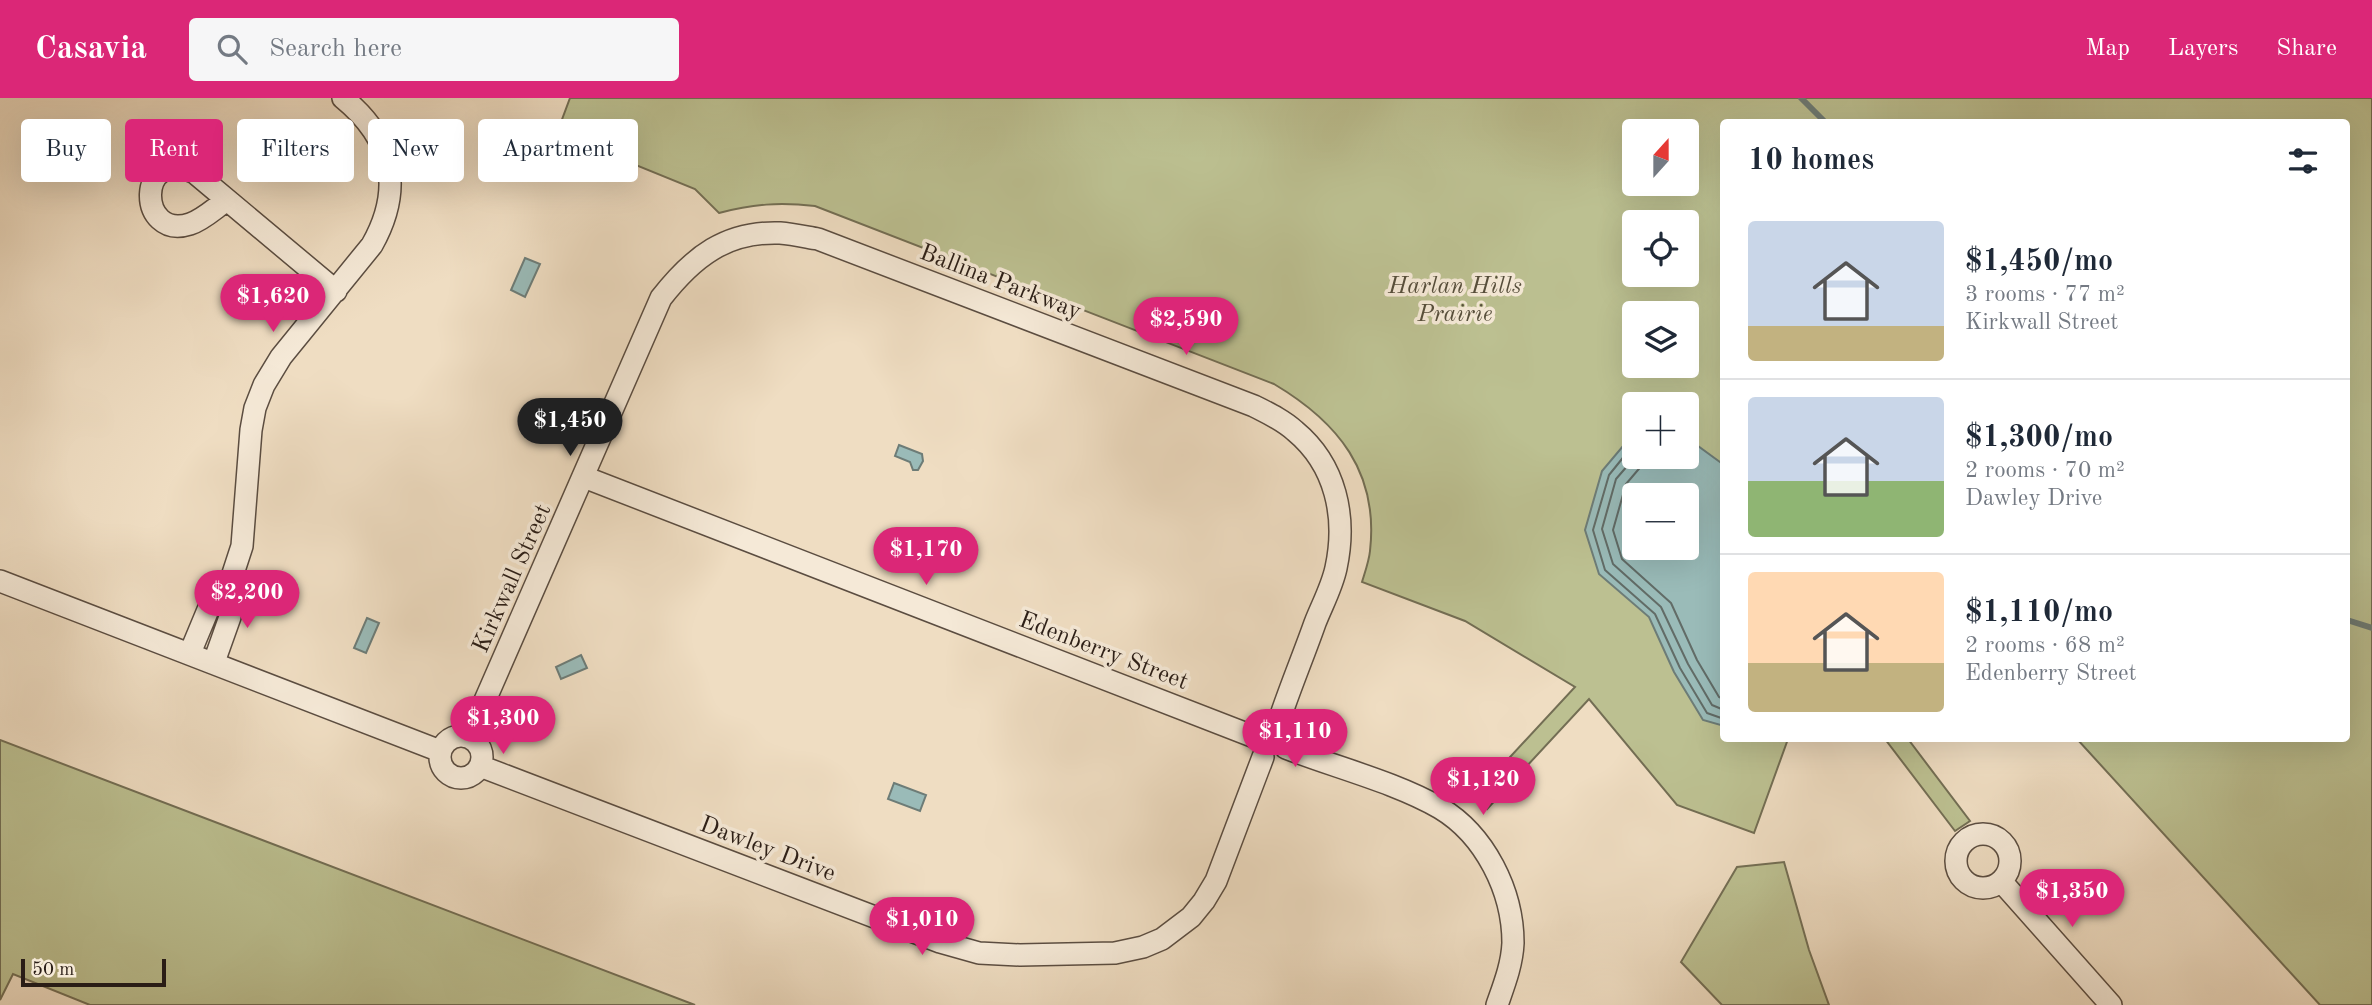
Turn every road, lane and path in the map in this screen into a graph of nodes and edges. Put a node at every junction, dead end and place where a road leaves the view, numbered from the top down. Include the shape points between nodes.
1 (343, 98) edge
2 (227, 200) dead end
3 (736, 238) joint
4 (335, 291) junction
5 (584, 477) junction
6 (0, 581) edge
7 (227, 592) junction
8 (190, 653) junction
9 (214, 662) junction
10 (1278, 724) junction
11 (1252, 736) junction
12 (469, 737) junction
13 (1286, 748) junction
14 (440, 751) junction
15 (1263, 757) junction
16 (480, 766) junction
17 (2001, 881) dead end
18 (1497, 1005) edge
19 (2111, 1005) edge

1 - 4 street via 363,114 379,138 387,158 390,203 372,245
2 - 4 street
3 - 5 street, Kirkwall Street via 702,254 662,298
3 - 10 street, Ballina Parkway via 779,233 818,239 1254,405 1294,430 1320,457 1332,480 1340,543 1335,571
4 - 7 street via 281,357 255,408 242,546
5 - 11 street, Edenberry Street
5 - 12 street, Kirkwall Street
6 - 8 street
7 - 8 street via 210,605
7 - 9 street via 230,617
8 - 9 street
9 - 14 street
10 - 11 street via 1262,724
10 - 13 street via 1285,732
11 - 15 street via 1255,751
12 - 14 street via 452,738
12 - 16 street via 479,746
13 - 15 street via 1273,758
13 - 18 street via 1413,795 1441,809 1469,832 1489,858 1510,914 1513,945
14 - 16 street via 441,765 457,778 470,776
15 - 16 street, Dawley Drive via 1216,881 1175,931 1143,947 1115,953 1020,955 979,953 940,942
17 - 19 street

